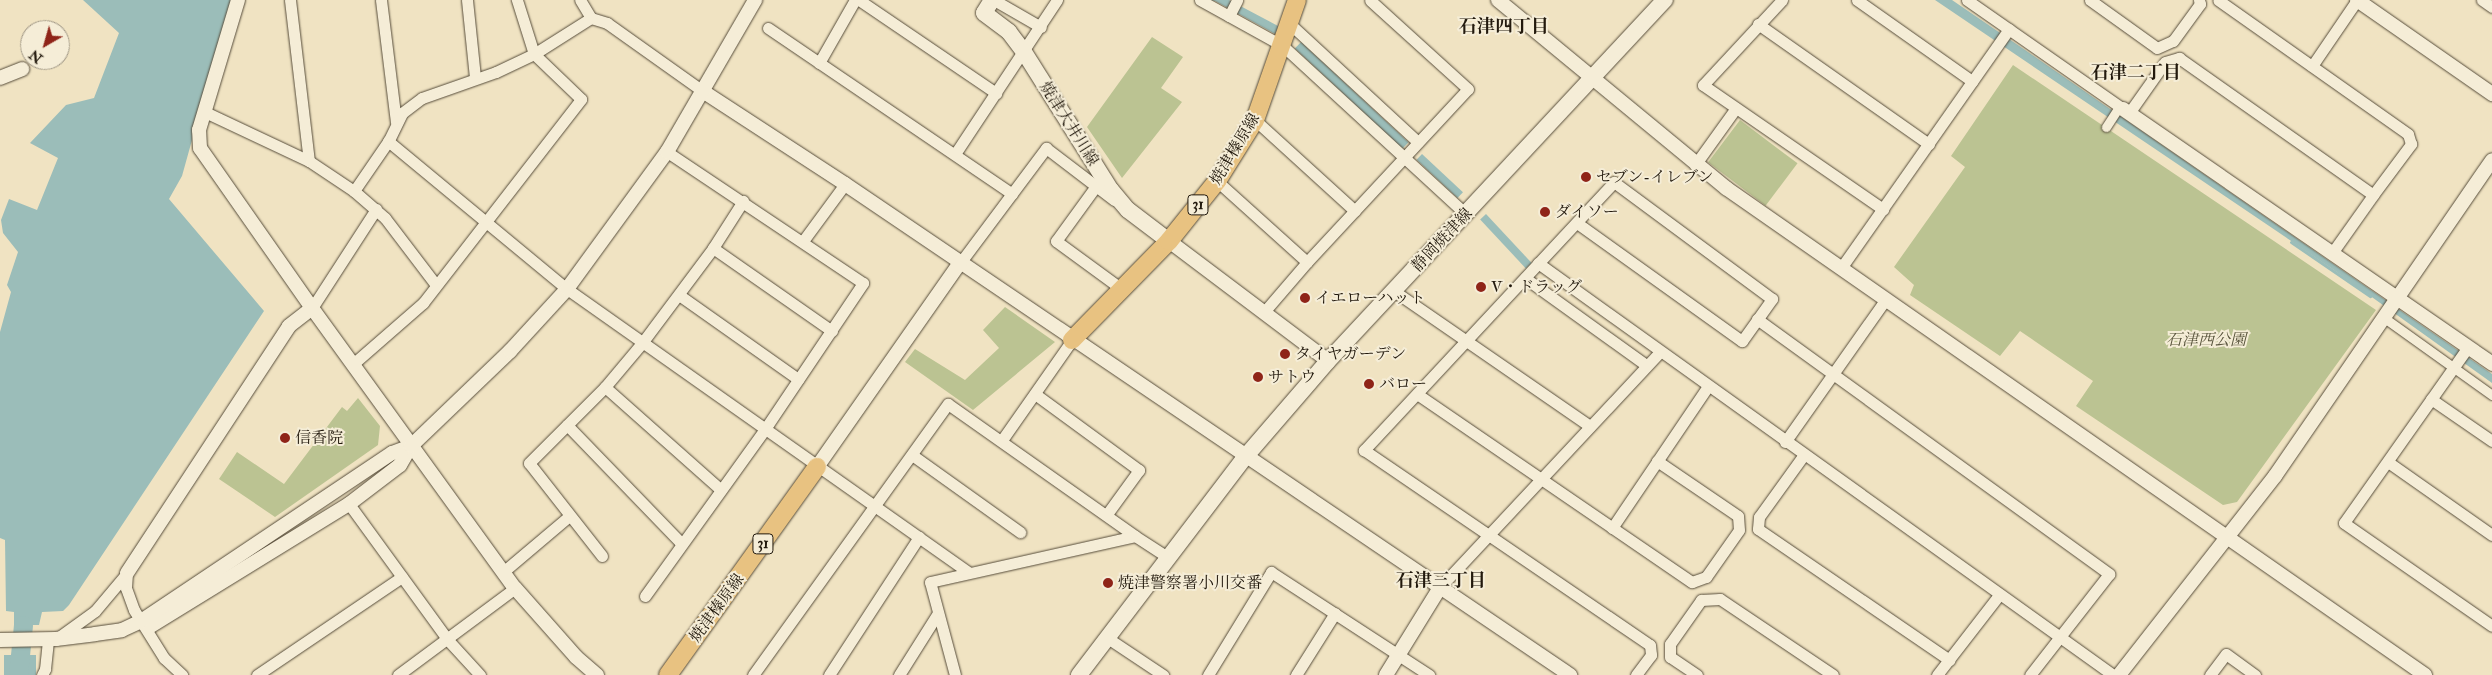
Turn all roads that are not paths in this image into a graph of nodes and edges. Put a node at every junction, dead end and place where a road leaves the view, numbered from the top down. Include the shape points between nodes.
1 (238, 0) edge
2 (290, 0) edge
3 (381, 0) edge
4 (467, 0) edge
5 (517, 0) edge
6 (580, 0) edge
7 (756, 0) edge
8 (857, 0) edge
9 (993, 0) edge
10 (1057, 0) edge
11 (1200, 0) edge
12 (1297, 0) edge
13 (1370, 0) edge
14 (1498, 0) edge
15 (1665, 0) edge
16 (1782, 0) edge
17 (1857, 0) edge
18 (1967, 0) edge
19 (2090, 0) edge
20 (2199, 0) edge
21 (2218, 0) edge
22 (2357, 0) edge
23 (2482, 0) edge
24 (1237, 1) edge
25 (2492, 7) edge
26 (1230, 15) junction
27 (590, 18) junction
28 (1758, 24) junction
29 (1041, 27) junction
30 (768, 28) dead end
31 (2007, 31) junction
32 (1286, 36) junction
33 (1024, 52) junction
34 (534, 54) junction
35 (819, 63) junction
36 (2312, 66) junction
37 (20, 70) edge
38 (0, 78) edge
39 (475, 78) junction
40 (1592, 79) junction
41 (1972, 81) junction
42 (704, 92) junction
43 (996, 92) junction
44 (2492, 94) edge
45 (1736, 108) junction
46 (2124, 110) junction
47 (205, 112) junction
48 (1255, 120) junction
49 (396, 122) junction
50 (2106, 126) dead end
51 (388, 141) junction
52 (1418, 142) junction
53 (1929, 144) junction
54 (668, 152) junction
55 (955, 154) junction
56 (1405, 157) junction
57 (2492, 160) edge
58 (309, 161) junction
59 (1695, 165) junction
60 (1217, 181) junction
61 (845, 184) junction
62 (1096, 186) junction
63 (354, 191) junction
64 (1012, 194) junction
65 (2373, 195) junction
66 (743, 202) junction
67 (376, 208) junction
68 (1883, 209) junction
69 (1128, 210) junction
70 (1355, 211) junction
71 (1466, 214) junction
72 (485, 222) junction
73 (1577, 223) junction
74 (803, 241) junction
75 (1169, 241) junction
76 (713, 248) junction
77 (2332, 253) junction
78 (1307, 262) junction
79 (960, 263) junction
80 (1538, 263) junction
81 (1841, 268) junction
82 (1525, 278) junction
83 (436, 285) junction
84 (567, 289) junction
85 (1123, 290) junction
86 (1394, 291) junction
87 (679, 295) junction
88 (2396, 298) junction
89 (1885, 300) junction
90 (312, 308) junction
91 (1264, 312) junction
92 (2384, 317) junction
93 (1757, 319) junction
94 (832, 331) junction
95 (1072, 340) junction
96 (1466, 341) junction
97 (642, 343) junction
98 (2466, 349) junction
99 (1660, 352) junction
100 (1328, 361) junction
101 (353, 364) junction
102 (2492, 364) edge
103 (1646, 366) junction
104 (2452, 367) junction
105 (1834, 374) junction
106 (798, 379) junction
107 (605, 386) junction
108 (1708, 386) junction
109 (1035, 394) junction
110 (1417, 394) junction
111 (2492, 394) edge
112 (2431, 399) junction
113 (567, 425) junction
114 (1590, 426) junction
115 (765, 429) junction
116 (1002, 440) junction
117 (2492, 441) edge
118 (1784, 442) junction
119 (411, 446) junction
120 (912, 455) junction
121 (1246, 456) junction
122 (1804, 456) junction
123 (1658, 461) junction
124 (2388, 462) junction
125 (817, 467) junction
126 (1541, 480) junction
127 (721, 490) junction
128 (349, 504) junction
129 (874, 506) junction
130 (1107, 514) junction
131 (568, 516) junction
132 (1612, 528) junction
133 (1020, 532) dead end
134 (2492, 535) edge
135 (1135, 536) junction
136 (1488, 536) junction
137 (2226, 537) junction
138 (920, 538) junction
139 (682, 544) junction
140 (602, 556) dead end
141 (1166, 556) junction
142 (503, 572) junction
143 (968, 572) junction
144 (127, 573) junction
145 (402, 577) junction
146 (1441, 586) junction
147 (515, 588) junction
148 (1999, 595) junction
149 (645, 596) dead end
150 (1335, 613) junction
151 (938, 614) junction
152 (143, 625) junction
153 (2492, 626) edge
154 (1106, 636) junction
155 (2059, 636) junction
156 (447, 638) junction
157 (2, 640) edge
158 (48, 640) junction
159 (1399, 654) junction
160 (1949, 660) junction
161 (42, 675) edge
162 (182, 675) edge
163 (257, 675) edge
164 (399, 675) edge
165 (480, 675) edge
166 (597, 675) edge
167 (668, 675) edge
168 (753, 675) edge
169 (829, 675) edge
170 (899, 675) edge
171 (955, 675) edge
172 (1079, 675) edge
173 (1163, 675) edge
174 (1208, 675) edge
175 (1296, 675) edge
176 (1386, 675) edge
177 (1429, 675) edge
178 (1570, 675) edge
179 (1636, 675) edge
180 (1697, 675) edge
181 (1833, 675) edge
182 (1937, 675) edge
183 (2030, 675) edge
184 (2113, 675) edge
185 (2119, 675) edge
186 (2210, 675) edge
187 (2255, 675) edge
188 (2425, 675) edge

1 - 47 street
2 - 58 street
3 - 49 street
4 - 39 street
5 - 34 street
6 - 27 street
7 - 42 street
8 - 35 street
8 - 43 street
9 - 29 street
9 - 33 main road, 焼津大井川線 via 984,13 1009,32
10 - 29 street
11 - 26 street
12 - 32 main road, 焼津榛原線 / 31
13 - 52 street via 1468,89
14 - 40 street
15 - 40 main road, 静岡焼津線
16 - 28 street
17 - 41 street
18 - 31 street
19 - 20 street via 2157,48 2173,41 2200,4
21 - 36 street
22 - 36 street
22 - 44 street
23 - 25 street
24 - 26 street
26 - 32 street
27 - 34 street
27 - 42 street via 607,23
28 - 45 street via 1703,85
28 - 53 street
29 - 33 street
30 - 35 street
31 - 41 street
31 - 46 street
32 - 48 main road, 焼津榛原線 / 31
32 - 52 street
32 - 56 street
33 - 43 street
33 - 69 main road, 焼津大井川線 via 1111,190
34 - 39 street
34 - 72 street via 581,99
35 - 55 street
36 - 65 street via 2408,134 2411,144
37 - 38 street
39 - 49 street via 422,98
40 - 59 street
40 - 71 main road, 静岡焼津線
41 - 53 street
42 - 54 street
42 - 61 street
43 - 55 street
45 - 59 street
45 - 68 street
46 - 50 street
46 - 65 street via 2165,62 2179,58
46 - 77 street
47 - 58 street
47 - 90 street via 199,140 203,155
48 - 60 main road, 焼津榛原線 / 31
48 - 70 street
49 - 51 street
51 - 63 street
51 - 72 street
52 - 56 street
53 - 68 street
54 - 66 street
54 - 84 street
55 - 64 street
56 - 70 street
56 - 71 street
57 - 88 street
58 - 63 street
59 - 81 street
60 - 75 main road, 焼津榛原線 / 31
60 - 78 street
61 - 74 street
61 - 79 street
62 - 64 street via 1046,148
62 - 69 street
62 - 85 street via 1056,241
63 - 67 street
64 - 79 street
65 - 77 street
66 - 74 street
66 - 76 street
67 - 83 street
67 - 90 street
68 - 81 street
69 - 75 main road, 焼津大井川線
70 - 78 street
71 - 86 main road, 静岡焼津線
72 - 83 street
72 - 84 street
73 - 80 street
73 - 93 street via 1742,341
73 - 93 street via 1614,182 1772,299
74 - 94 street via 863,283
75 - 85 main road, 焼津榛原線 / 31
75 - 91 street
76 - 87 street
76 - 94 street
77 - 88 street
78 - 91 street
79 - 95 street
79 - 125 street
80 - 82 street
80 - 99 street
81 - 89 street
82 - 96 street
82 - 103 street
83 - 101 street via 423,303
84 - 97 street
84 - 119 street via 510,351
85 - 95 main road, 焼津榛原線 / 31
86 - 96 street
86 - 100 main road, 静岡焼津線
87 - 97 street
87 - 106 street
88 - 92 street
88 - 98 street
89 - 105 street
89 - 137 street
90 - 101 street
90 - 144 street via 289,326
91 - 100 street
92 - 104 street
92 - 137 street via 2275,476
93 - 105 street
94 - 106 street
95 - 109 street
95 - 121 street
96 - 110 street
96 - 114 street
97 - 107 street
97 - 115 street
98 - 102 street
98 - 104 street
99 - 103 street
99 - 108 street
100 - 121 main road, 静岡焼津線
101 - 119 street
103 - 114 street
104 - 111 street
104 - 112 street
105 - 118 street
105 - 155 street via 2109,574
106 - 115 street
107 - 113 street
107 - 127 street
108 - 118 street
108 - 123 street
109 - 116 street
109 - 130 street via 1139,470
110 - 126 street
110 - 136 street via 1364,450
112 - 117 street
112 - 124 street
113 - 131 street via 529,463
113 - 139 street
114 - 126 street
115 - 125 street
115 - 127 street
116 - 120 street via 948,404
116 - 130 street
118 - 122 street
119 - 128 street via 400,465
119 - 142 street
119 - 152 street via 392,454
120 - 129 street
120 - 133 street
121 - 141 main road, 静岡焼津線
121 - 146 street
122 - 148 street
122 - 160 street via 1759,517 1758,529
123 - 132 street
123 - 132 street via 1738,516 1739,530 1706,577 1692,582
124 - 134 street
124 - 153 street via 2344,523
125 - 129 street
125 - 167 main road, 焼津榛原線 / 31
126 - 132 street
126 - 136 street
127 - 139 street
128 - 145 street
128 - 152 street
129 - 138 street
129 - 168 street
130 - 135 street
131 - 140 street
131 - 142 street
135 - 141 street
135 - 143 street
136 - 146 street
136 - 179 street via 1650,645 1651,655
137 - 185 street
137 - 188 street
138 - 143 street
138 - 169 street
139 - 149 street
141 - 154 main road, 静岡焼津線
142 - 147 street
143 - 151 street via 930,582
144 - 152 street via 126,588
144 - 158 street via 95,611
145 - 156 street
145 - 163 street
146 - 159 street
146 - 178 street
147 - 156 street
147 - 166 street via 576,657
148 - 155 street
148 - 160 street
150 - 159 street
150 - 174 street via 1271,572
150 - 175 street
151 - 170 street
151 - 171 street
152 - 158 street via 110,642 78,645
152 - 162 street via 164,658
154 - 172 main road, 静岡焼津線
154 - 173 street
155 - 183 street
155 - 184 street
156 - 164 street
156 - 165 street
157 - 158 street
158 - 161 street
159 - 176 street
159 - 177 street
160 - 182 street
180 - 181 street via 1670,657 1670,644 1701,600 1720,599
186 - 187 street via 2226,654

